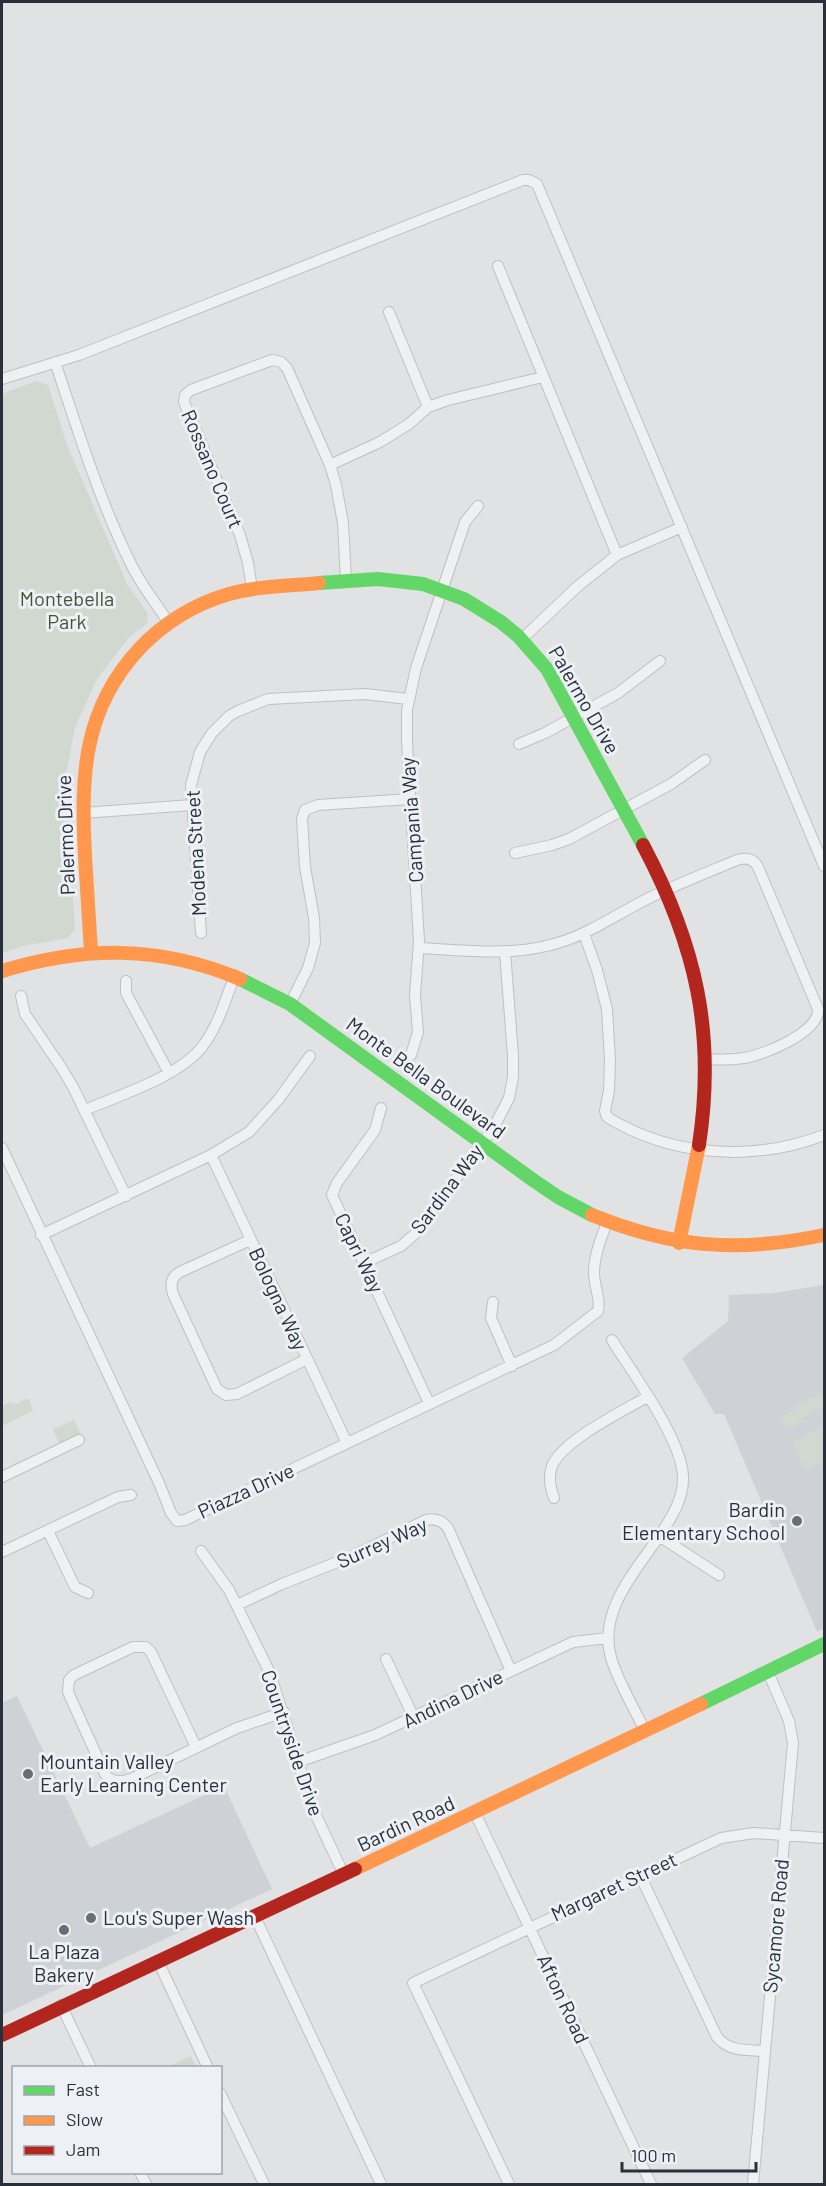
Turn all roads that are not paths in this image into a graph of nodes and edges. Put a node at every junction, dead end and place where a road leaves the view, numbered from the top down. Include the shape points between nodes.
1 (498, 266) dead end
2 (389, 312) dead end
3 (55, 362) junction
4 (543, 377) junction
5 (2, 379) edge
6 (428, 407) junction
7 (330, 465) junction
8 (478, 506) dead end
9 (682, 527) junction
10 (617, 555) junction
11 (346, 580) junction
12 (252, 589) junction
13 (442, 589) junction
14 (168, 622) junction
15 (522, 639) junction
16 (660, 661) dead end
17 (408, 699) junction
18 (573, 718) junction
19 (519, 744) dead end
20 (705, 760) dead end
21 (410, 799) junction
22 (192, 805) junction
23 (624, 810) junction
24 (83, 813) junction
25 (515, 853) dead end
26 (825, 866) edge
27 (667, 890) junction
28 (201, 933) dead end
29 (584, 934) junction
30 (419, 948) junction
31 (91, 952) junction
32 (505, 952) junction
33 (2, 971) edge
34 (235, 975) junction
35 (126, 981) dead end
36 (21, 996) dead end
37 (290, 1004) junction
38 (411, 1055) dead end
39 (310, 1056) dead end
40 (706, 1059) junction
41 (169, 1072) junction
42 (381, 1108) dead end
43 (85, 1110) junction
44 (825, 1135) edge
45 (481, 1143) junction
46 (2, 1148) edge
47 (698, 1150) junction
48 (211, 1155) junction
49 (6, 1170) edge
50 (126, 1196) junction
51 (607, 1222) junction
52 (825, 1234) edge
53 (41, 1235) junction
54 (250, 1240) junction
55 (679, 1243) junction
56 (364, 1263) junction
57 (493, 1302) dead end
58 (612, 1340) dead end
59 (307, 1359) junction
60 (512, 1366) junction
61 (647, 1397) junction
62 (429, 1403) junction
63 (79, 1440) dead end
64 (347, 1443) junction
65 (2, 1478) edge
66 (131, 1495) dead end
67 (554, 1498) dead end
68 (48, 1531) junction
69 (659, 1536) junction
70 (201, 1551) dead end
71 (2, 1552) edge
72 (719, 1575) dead end
73 (88, 1593) dead end
74 (237, 1605) junction
75 (608, 1638) junction
76 (825, 1644) edge
77 (386, 1659) dead end
78 (511, 1671) junction
79 (768, 1672) junction
80 (284, 1712) junction
81 (414, 1718) junction
82 (645, 1731) junction
83 (195, 1747) junction
84 (297, 1762) junction
85 (475, 1814) junction
86 (784, 1834) junction
87 (825, 1838) edge
88 (344, 1875) junction
89 (640, 1875) junction
90 (255, 1917) junction
91 (530, 1927) junction
92 (158, 1961) junction
93 (61, 2006) junction
94 (2, 2035) edge
95 (765, 2051) junction
96 (91, 2066) edge
97 (208, 2066) edge
98 (222, 2097) edge
99 (264, 2184) edge
100 (381, 2184) edge
101 (509, 2184) edge
102 (651, 2184) edge
103 (753, 2184) edge

1 - 4 street
2 - 6 street
3 - 5 street
3 - 9 street via 529,180 537,184
3 - 14 street via 85,453 126,554
4 - 6 street
4 - 10 street
6 - 7 street via 386,439
7 - 11 street, Rossano Court via 341,505
7 - 12 street, Rossano Court via 290,373 280,362 265,362 185,395 185,406 240,535
8 - 13 street, Campania Way via 465,522
9 - 10 street
9 - 26 street
10 - 15 street
11 - 12 street, Palermo Drive
11 - 13 street, Palermo Drive via 399,580
12 - 14 street, Palermo Drive via 217,597
13 - 15 street, Palermo Drive via 478,606
13 - 17 street, Campania Way
14 - 24 street, Palermo Drive via 129,659 103,699 85,752
15 - 18 street, Palermo Drive via 547,669
16 - 18 street via 629,686
17 - 21 street, Campania Way
17 - 22 street, Modena Street via 327,695 268,699 247,706 220,724 200,752 191,784
18 - 19 street
18 - 23 street, Palermo Drive
20 - 23 street
21 - 30 street, Campania Way
21 - 37 street via 318,804 305,810 304,867 315,943 308,968
22 - 24 street
22 - 28 street, Modena Street
23 - 25 street via 560,843
23 - 27 street, Palermo Drive
24 - 31 street, Palermo Drive
27 - 29 street
27 - 40 street, Palermo Drive via 695,973
27 - 40 street via 737,860 755,862 818,1009 814,1024 770,1051 743,1058
29 - 32 street via 548,946
29 - 47 street via 607,1008 610,1060 605,1115 654,1138
30 - 32 street
30 - 38 street, Campania Way via 415,988 418,1038
31 - 33 street, Monte Bella Boulevard via 39,960
31 - 34 street, Monte Bella Boulevard via 172,957
32 - 45 street, Sardina Way via 513,1077 505,1107
34 - 37 street, Monte Bella Boulevard
34 - 41 street via 206,1042 189,1061
35 - 41 street via 126,993
36 - 43 street via 25,1014
37 - 45 street, Monte Bella Boulevard
39 - 48 street via 264,1118
40 - 47 street, Palermo Drive
41 - 43 street
42 - 56 street, Capri Way via 375,1130 332,1195
43 - 50 street
44 - 47 street via 768,1150
45 - 51 street, Monte Bella Boulevard via 559,1197
45 - 56 street, Sardina Way via 415,1234 401,1246
46 - 49 street, Piazza Drive
47 - 55 street, Palermo Drive
48 - 50 street
48 - 54 street, Bologna Way
49 - 53 street, Piazza Drive
50 - 53 street
51 - 55 street, Monte Bella Boulevard
51 - 60 street, Piazza Drive via 594,1265 598,1311 554,1345
52 - 55 street, Monte Bella Boulevard via 745,1247
53 - 64 street, Piazza Drive via 177,1521
54 - 59 street, Bologna Way
54 - 59 street via 180,1272 172,1282 173,1294 217,1389 226,1395 237,1394
56 - 62 street, Capri Way
57 - 60 street via 490,1318
58 - 61 street
59 - 64 street, Bologna Way
60 - 62 street, Piazza Drive
61 - 67 street via 561,1453 549,1479
61 - 69 street via 675,1443 683,1476 678,1503
62 - 64 street, Piazza Drive
63 - 65 street
66 - 68 street via 118,1497
68 - 71 street
68 - 73 street via 75,1587
69 - 72 street
69 - 75 street via 617,1602
70 - 74 street, Countryside Drive
74 - 78 street, Surrey Way via 426,1520 436,1519 448,1528
74 - 80 street, Countryside Drive
75 - 78 street, Andina Drive via 573,1642
75 - 82 street via 615,1667
76 - 79 street, Bardin Road
77 - 81 street
78 - 81 street, Andina Drive
79 - 82 street, Bardin Road
79 - 86 street, Sycamore Road via 792,1735
80 - 83 street
80 - 84 street, Countryside Drive
81 - 84 street, Andina Drive
82 - 85 street, Bardin Road
83 - 83 street via 146,1647 136,1646 74,1675 68,1683 68,1692 105,1774 112,1780 125,1781
84 - 88 street, Countryside Drive via 313,1809
85 - 88 street, Bardin Road
85 - 91 street, Afton Road
86 - 87 street, Margaret Street
86 - 89 street, Margaret Street via 728,1836
86 - 95 street, Sycamore Road
88 - 90 street, Bardin Road
89 - 91 street, Margaret Street
89 - 95 street via 717,2037 732,2048
90 - 92 street, Bardin Road
90 - 100 street
91 - 101 street, Margaret Street via 413,1983
91 - 102 street, Afton Road
92 - 93 street, Bardin Road
92 - 97 street
93 - 94 street, Bardin Road
93 - 96 street
95 - 103 street, Sycamore Road
98 - 99 street

